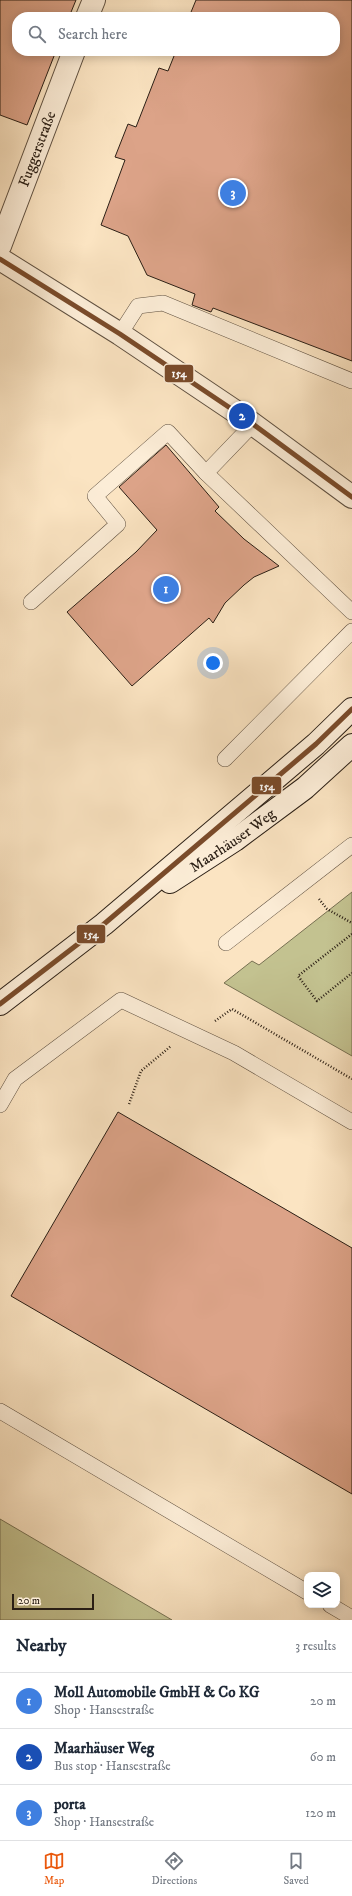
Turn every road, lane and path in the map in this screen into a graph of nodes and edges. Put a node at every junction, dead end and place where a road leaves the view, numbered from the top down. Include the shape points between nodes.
1 (94, 0) edge
2 (89, 12) edge
3 (72, 56) edge
4 (0, 246) edge
5 (0, 259) edge
6 (120, 334) junction
7 (352, 381) edge
8 (253, 424) junction
9 (206, 473) junction
10 (349, 492) edge
11 (31, 602) dead end
12 (352, 612) edge
13 (352, 631) edge
14 (352, 709) edge
15 (352, 745) edge
16 (225, 760) dead end
17 (352, 845) edge
18 (306, 881) junction
19 (352, 923) edge
20 (104, 924) junction
21 (352, 934) edge
22 (226, 943) dead end
23 (352, 973) edge
24 (0, 1004) edge
25 (232, 1009) dead end
26 (352, 1079) edge
27 (0, 1105) edge
28 (352, 1122) edge
29 (0, 1411) edge
30 (304, 1590) edge
31 (335, 1608) edge
32 (352, 1618) edge

1 - 2 main road
3 - 4 main road, Fuggerstraße
5 - 6 main road
6 - 7 lane via 138,306 163,303
6 - 8 main road
8 - 9 lane
8 - 10 main road
9 - 11 lane via 168,432 95,496 118,524
9 - 12 lane
13 - 16 lane
14 - 20 main road, Maarhäuser Weg via 316,744
15 - 20 main road, Maarhäuser Weg via 305,788 235,840
17 - 18 lane
18 - 19 path via 327,909
18 - 22 lane
20 - 24 main road, Maarhäuser Weg
21 - 23 path via 298,976 317,1001
25 - 26 path
27 - 28 lane via 16,1079 121,1000 234,1053
29 - 30 lane
31 - 32 lane

